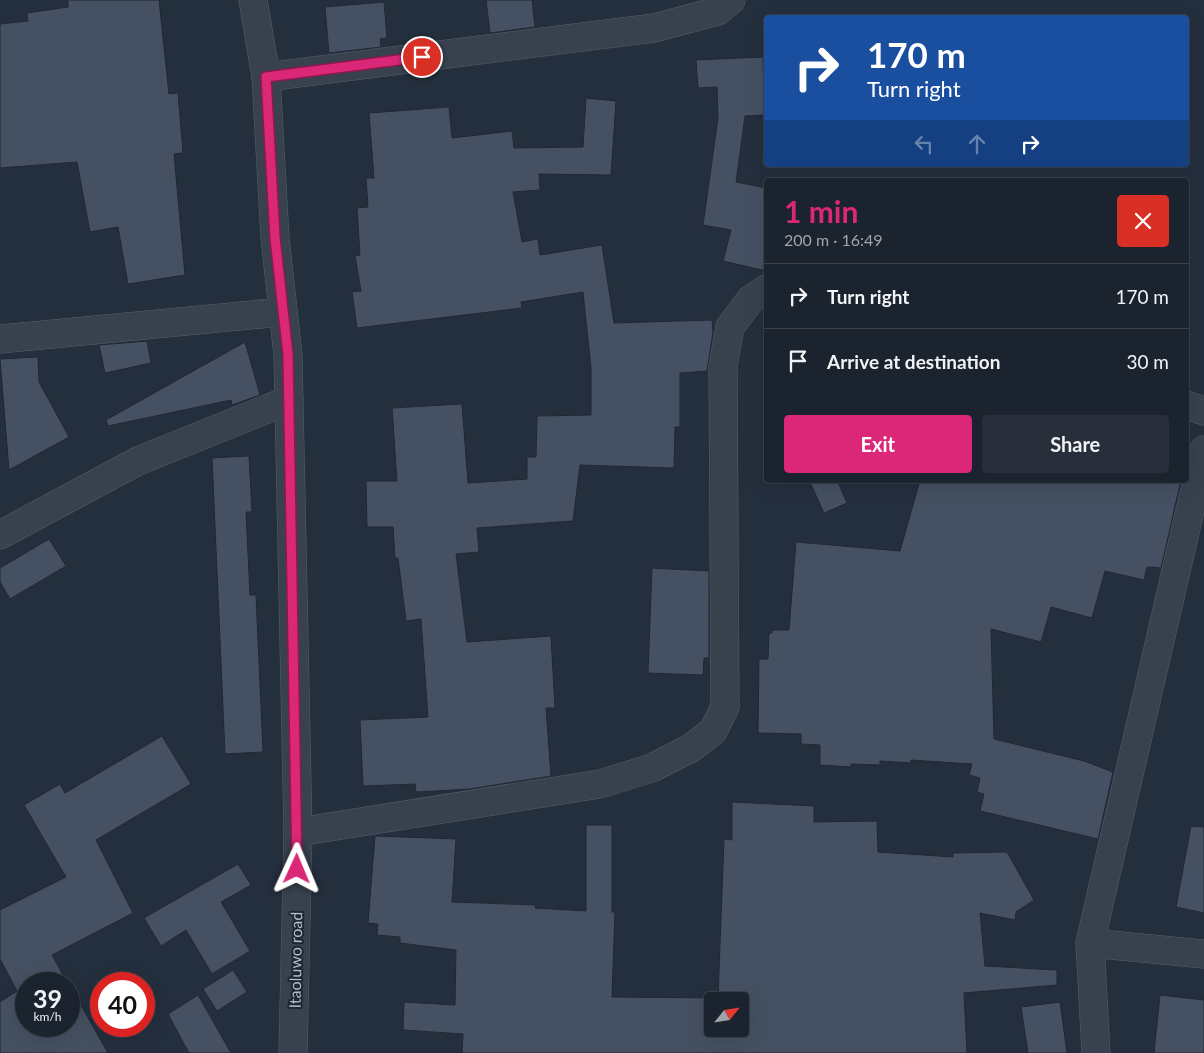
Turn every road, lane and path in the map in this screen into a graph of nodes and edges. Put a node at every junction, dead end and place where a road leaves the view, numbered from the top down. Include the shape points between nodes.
1 (253, 0) edge
2 (731, 0) edge
3 (266, 77) junction
4 (764, 290) edge
5 (282, 312) junction
6 (0, 340) edge
7 (289, 400) junction
8 (1189, 406) edge
9 (1204, 410) edge
10 (1204, 450) edge
11 (0, 535) edge
12 (298, 832) junction
13 (1090, 943) junction
14 (1204, 954) edge
15 (293, 1053) edge
16 (1096, 1053) edge

1 - 3 street, Itaoluwo road
2 - 3 street via 718,11 654,28
3 - 5 street, Itaoluwo road
4 - 12 street via 751,299 730,327 723,366 725,706 713,731 691,748 652,768 600,784
5 - 6 street
5 - 7 street, Itaoluwo road via 288,355
7 - 11 street via 138,461
7 - 12 street, Itaoluwo road
8 - 9 street
10 - 13 street
12 - 15 street, Itaoluwo road
13 - 14 street
13 - 16 street

